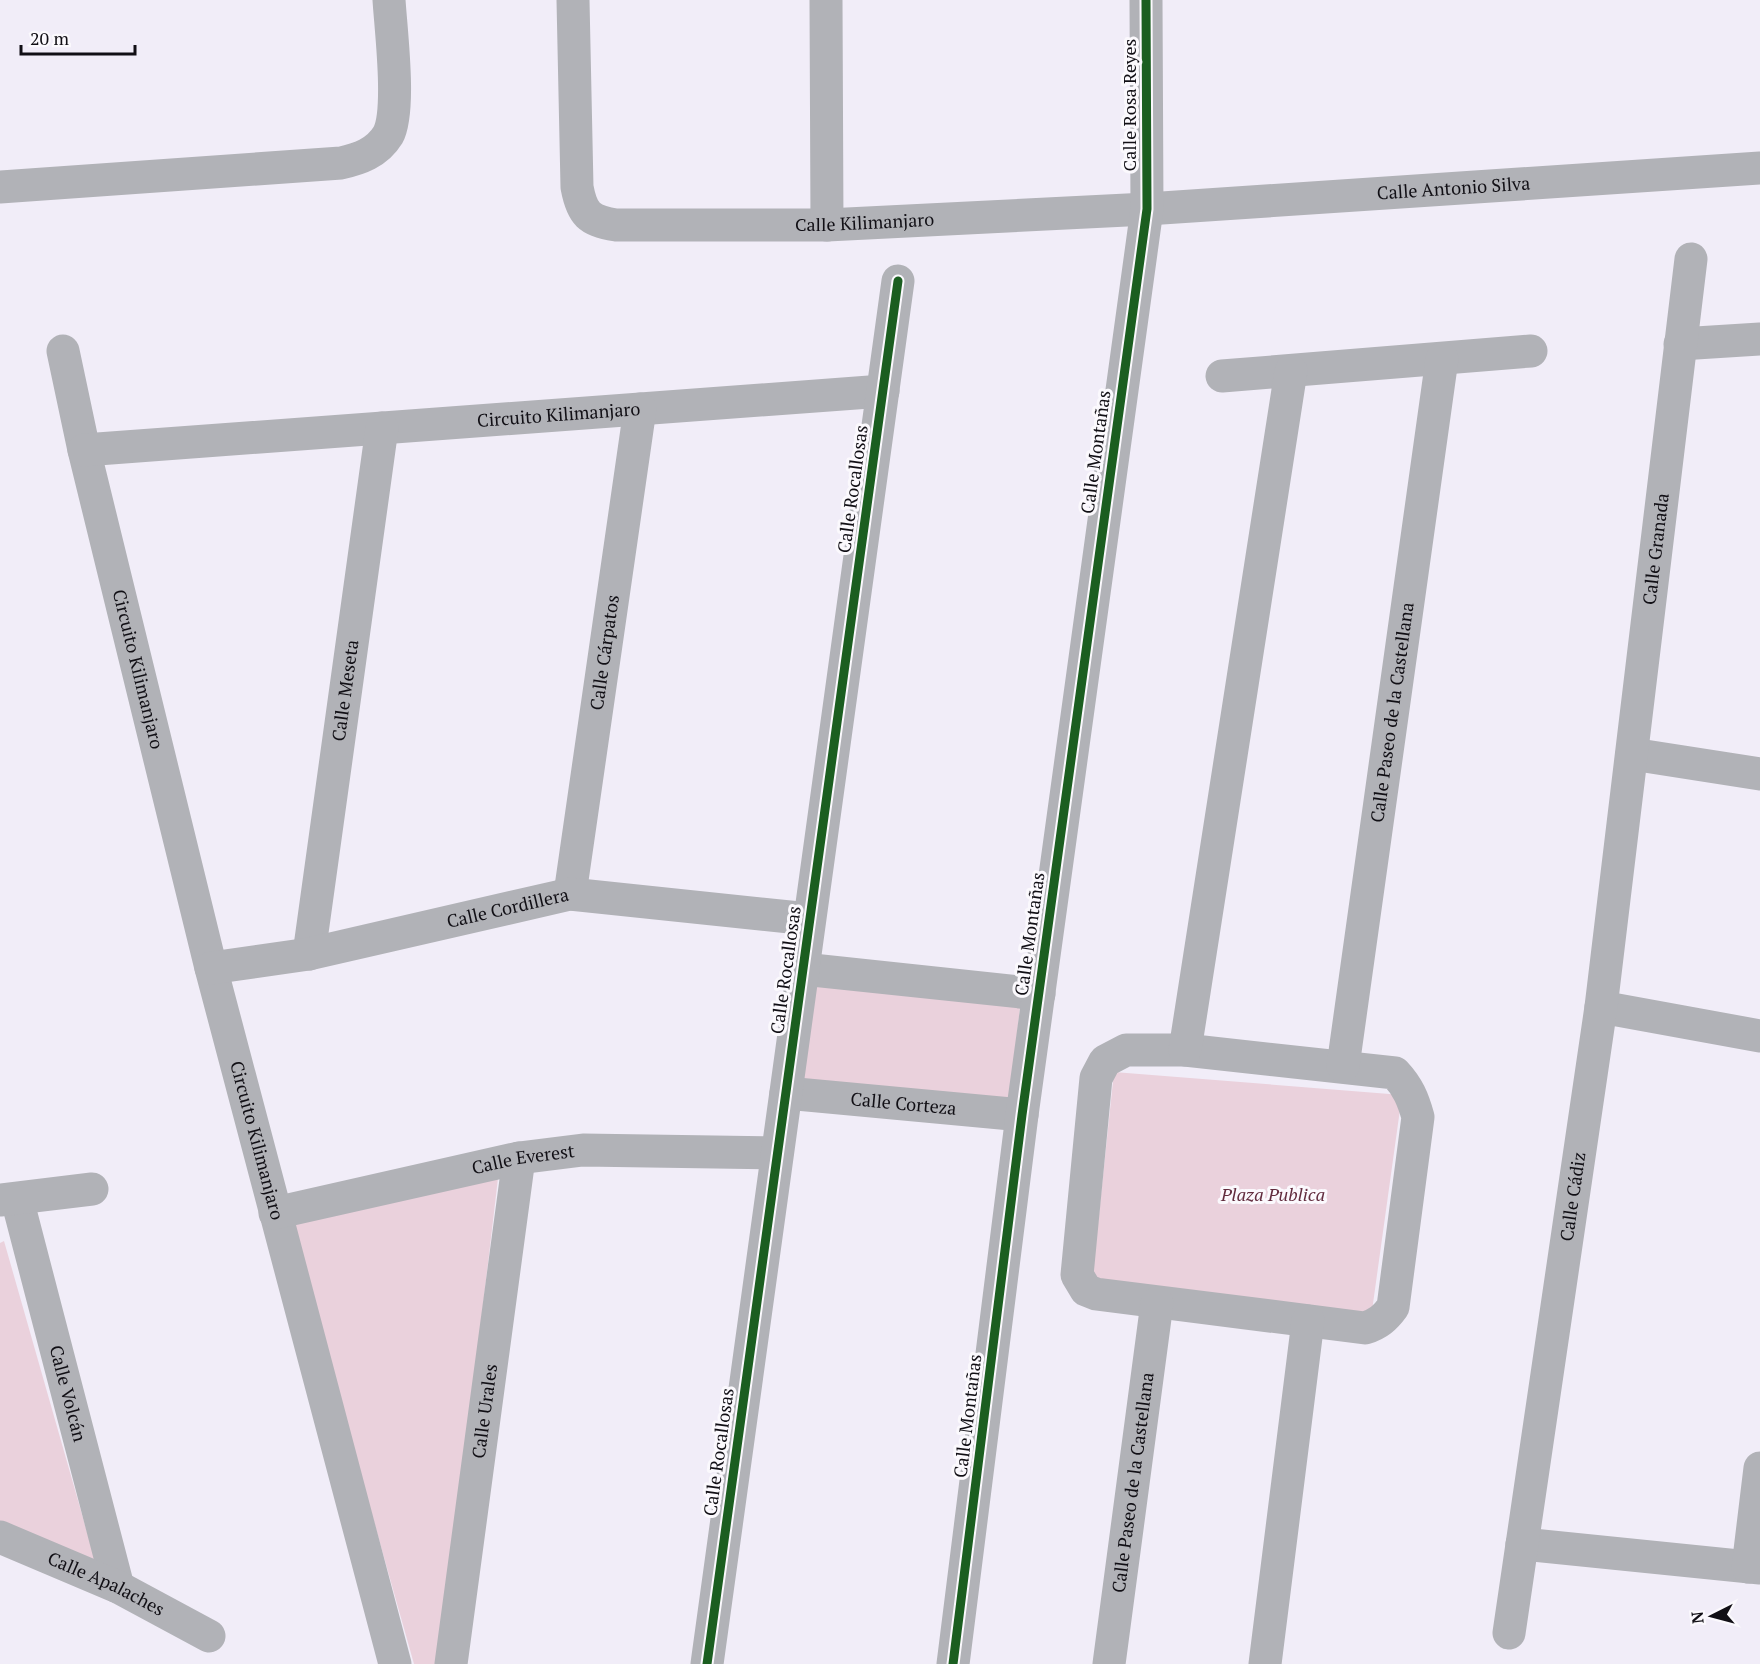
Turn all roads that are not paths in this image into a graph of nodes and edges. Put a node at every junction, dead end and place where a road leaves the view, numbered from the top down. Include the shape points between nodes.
1 (389, 0) edge
2 (573, 0) edge
3 (826, 0) edge
4 (1146, 0) edge
5 (1760, 168) edge
6 (0, 187) edge
7 (1147, 209) junction
8 (827, 225) junction
9 (1691, 259) dead end
10 (898, 281) dead end
11 (1760, 339) edge
12 (1680, 344) junction
13 (63, 351) dead end
14 (1530, 351) dead end
15 (1442, 359) junction
16 (1291, 371) junction
17 (1222, 376) dead end
18 (883, 391) junction
19 (640, 409) junction
20 (382, 428) junction
21 (84, 450) junction
22 (1632, 754) junction
23 (1760, 774) edge
24 (570, 894) junction
25 (809, 919) junction
26 (309, 954) junction
27 (211, 968) junction
28 (803, 969) junction
29 (1039, 994) junction
30 (1601, 1008) junction
31 (1760, 1036) edge
32 (1185, 1050) junction
33 (1343, 1066) junction
34 (786, 1093) junction
35 (1022, 1115) junction
36 (777, 1153) junction
37 (519, 1158) junction
38 (92, 1189) dead end
39 (9, 1200) edge
40 (275, 1214) junction
41 (1157, 1302) junction
42 (1308, 1321) junction
43 (1760, 1468) edge
44 (0, 1537) edge
45 (1522, 1544) junction
46 (1754, 1568) edge
47 (118, 1587) junction
48 (1509, 1633) dead end
49 (209, 1635) dead end
50 (394, 1664) edge
51 (451, 1664) edge
52 (706, 1664) edge
53 (953, 1664) edge
54 (1109, 1664) edge
55 (1265, 1664) edge

1 - 6 street via 395,111 388,135 377,149 360,158 340,163
2 - 8 street, Calle Kilimanjaro via 577,187 587,214 598,222 616,225
3 - 8 street
4 - 7 street, Calle Rosa Reyes
5 - 7 street, Calle Antonio Silva
7 - 8 street, Calle Kilimanjaro
7 - 29 street, Calle Montañas
9 - 12 street, Calle Granada
10 - 18 street, Calle Rocallosas
11 - 12 street
12 - 22 street, Calle Granada
13 - 21 street
14 - 15 street
15 - 16 street
15 - 33 street, Calle Paseo de la Castellana
16 - 17 street
16 - 32 street
18 - 19 street, Circuito Kilimanjaro
18 - 25 street, Calle Rocallosas
19 - 20 street, Circuito Kilimanjaro
19 - 24 street, Calle Cárpatos
20 - 21 street, Circuito Kilimanjaro
20 - 26 street, Calle Meseta
21 - 27 street, Circuito Kilimanjaro
22 - 23 street
22 - 30 street, Calle Granada
24 - 25 street, Calle Cordillera
24 - 26 street, Calle Cordillera
25 - 28 street, Calle Rocallosas
26 - 27 street, Calle Cordillera
27 - 40 street, Circuito Kilimanjaro
28 - 29 street
28 - 34 street, Calle Rocallosas
29 - 35 street, Calle Montañas
30 - 31 street
30 - 45 street, Calle Cádiz
32 - 33 street
32 - 41 street via 1126,1050 1105,1061 1096,1078 1077,1275 1086,1290 1096,1294
33 - 42 street via 1395,1073 1407,1085 1418,1117 1393,1307 1376,1325 1365,1328
34 - 35 street, Calle Corteza
34 - 36 street, Calle Rocallosas
35 - 53 street, Calle Montañas
36 - 37 street, Calle Everest via 583,1150
36 - 52 street, Calle Rocallosas
37 - 40 street, Calle Everest
37 - 51 street, Calle Urales
38 - 39 street
39 - 47 street, Calle Volcán
40 - 50 street, Circuito Kilimanjaro
41 - 42 street
41 - 54 street, Calle Paseo de la Castellana
42 - 55 street
43 - 46 street
44 - 47 street, Calle Apalaches
45 - 46 street
45 - 48 street, Calle Cádiz
47 - 49 street, Calle Apalaches

